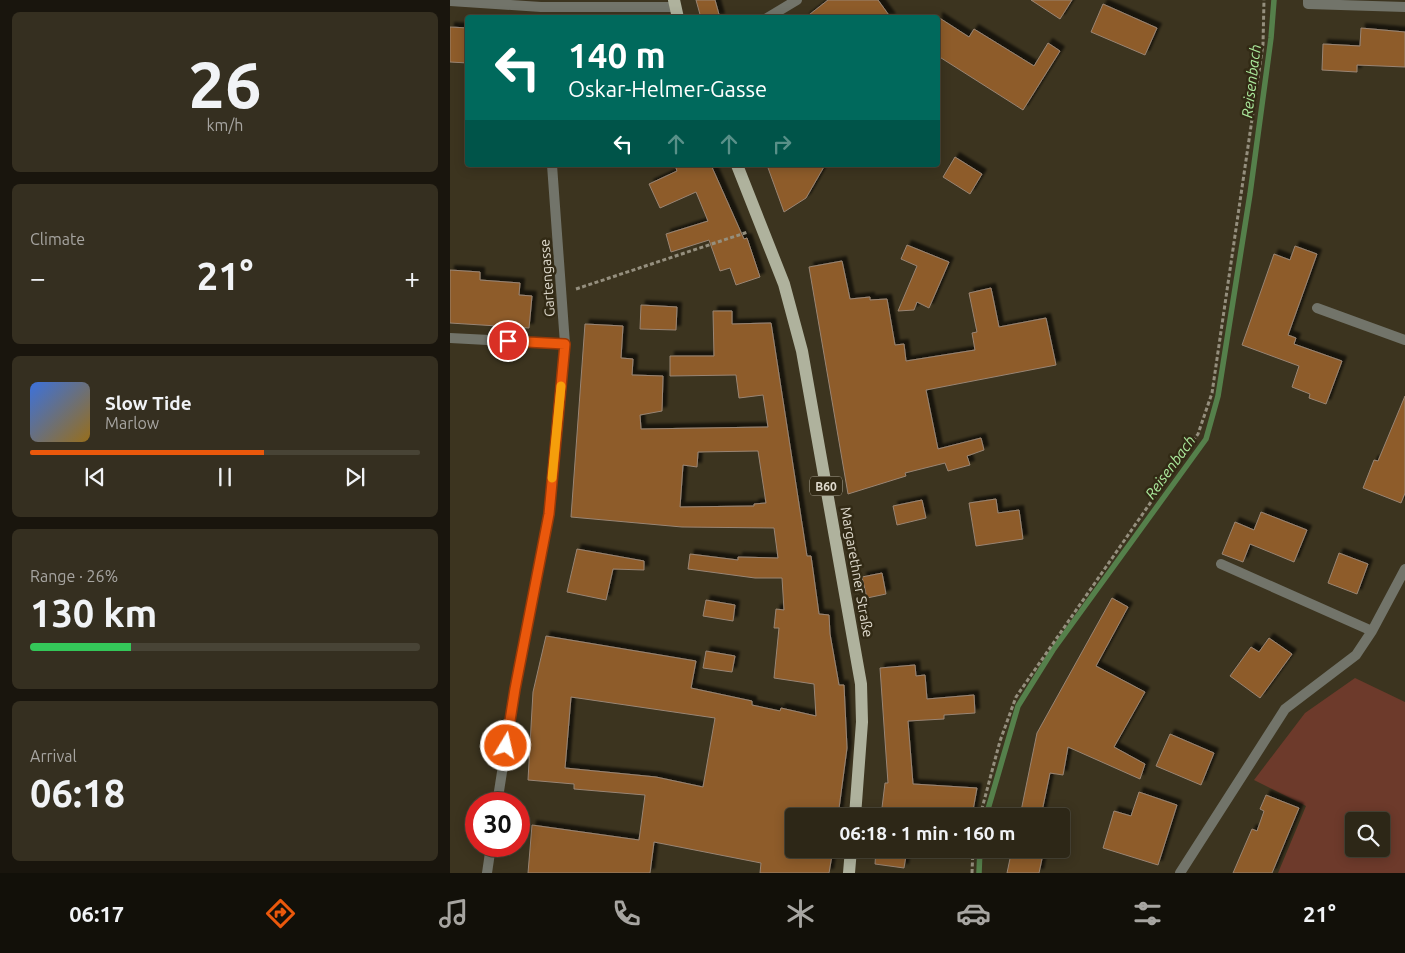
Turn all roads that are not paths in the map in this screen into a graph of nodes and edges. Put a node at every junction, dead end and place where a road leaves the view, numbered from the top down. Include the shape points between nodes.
1 (797, 0) edge
2 (1308, 0) edge
3 (450, 1) edge
4 (1405, 7) edge
5 (675, 8) edge
6 (542, 12) edge
7 (772, 15) edge
8 (552, 167) edge
9 (739, 167) edge
10 (1317, 308) dead end
11 (450, 338) edge
12 (1405, 340) edge
13 (565, 344) junction
14 (1221, 564) dead end
15 (1404, 576) edge
16 (1372, 631) junction
17 (499, 792) edge
18 (856, 808) edge
19 (489, 857) edge
20 (851, 858) edge
21 (487, 873) edge
22 (849, 873) edge
23 (1180, 873) edge

1 - 7 street
2 - 4 street via 1308,4
3 - 6 street
5 - 6 street
8 - 13 street, Gartengasse
9 - 18 main road, Margarethner Straße / B60 via 784,284 802,351 861,684 862,722
10 - 12 street
11 - 13 street
13 - 17 street, Gartengasse via 549,514
14 - 16 street
15 - 16 street
16 - 23 street via 1356,655 1285,709
19 - 21 street
20 - 22 main road

